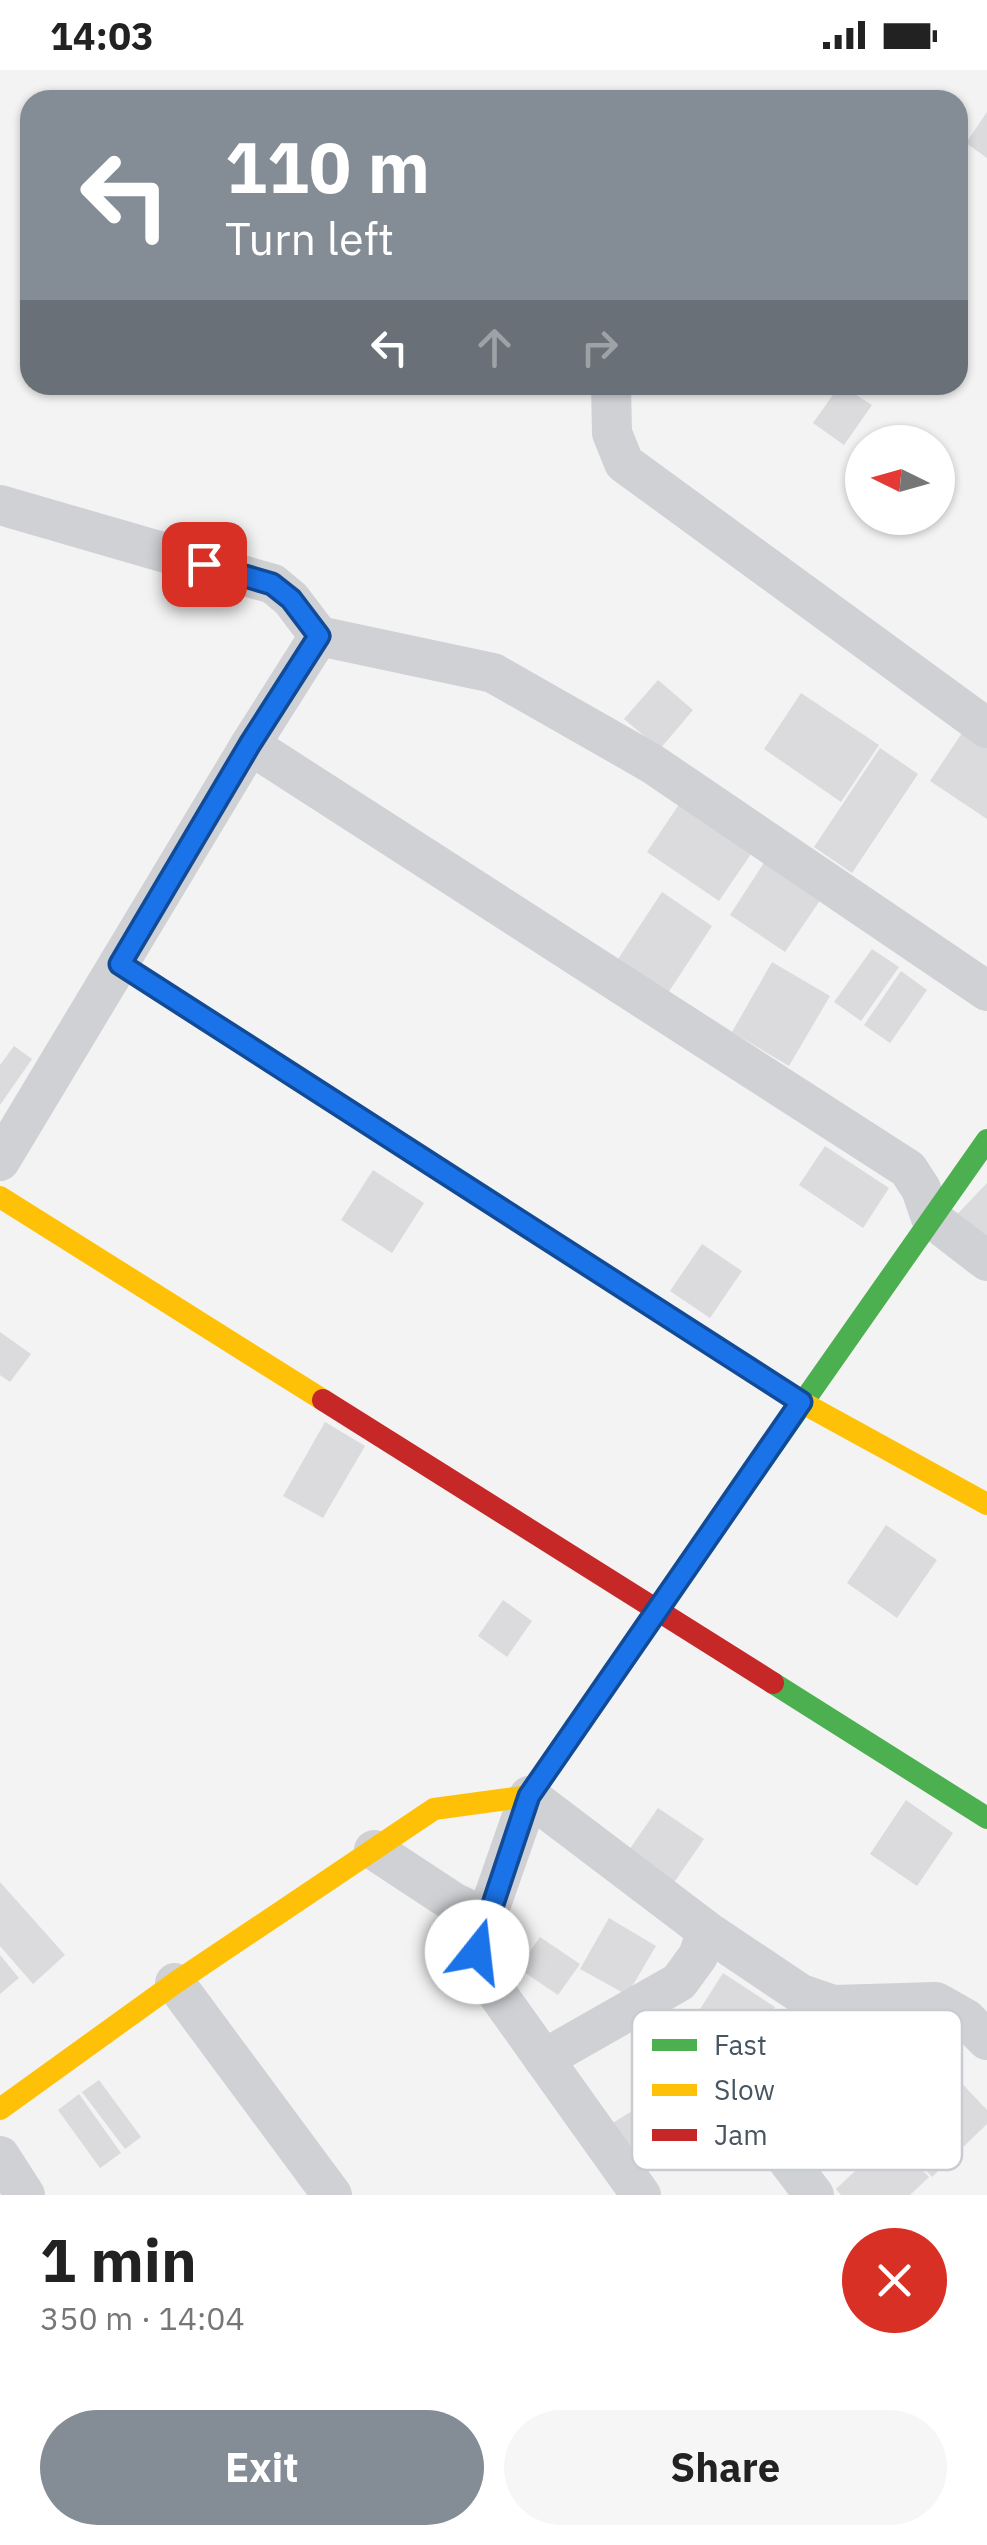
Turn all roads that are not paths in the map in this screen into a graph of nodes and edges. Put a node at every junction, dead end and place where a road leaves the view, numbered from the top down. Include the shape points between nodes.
1 (611, 395) edge
2 (0, 505) edge
3 (319, 636) junction
4 (987, 728) edge
5 (250, 744) junction
6 (120, 964) junction
7 (987, 991) edge
8 (987, 1140) edge
9 (0, 1161) edge
10 (0, 1197) edge
11 (931, 1218) junction
12 (987, 1261) edge
13 (801, 1402) junction
14 (987, 1504) edge
15 (660, 1610) junction
16 (529, 1796) junction
17 (987, 1818) edge
18 (374, 1850) junction
19 (486, 1918) junction
20 (708, 1931) junction
21 (175, 1983) junction
22 (951, 2010) edge
23 (962, 2016) edge
24 (987, 2040) edge
25 (544, 2059) junction
26 (0, 2109) edge
27 (0, 2156) edge
28 (795, 2170) edge
29 (25, 2195) edge
30 (332, 2195) edge
31 (641, 2195) edge
32 (814, 2195) edge

1 - 4 street via 612,434 624,463
2 - 3 street via 272,584
3 - 5 street
3 - 7 street via 493,673 651,764
5 - 6 street
5 - 11 street via 908,1169
6 - 9 street
6 - 13 street
8 - 11 street
10 - 15 street
11 - 12 street
11 - 13 street
13 - 14 street
13 - 15 street
15 - 16 street
15 - 17 street
16 - 18 street via 434,1809
16 - 19 street
16 - 20 street
18 - 19 street
18 - 21 street
19 - 25 street via 479,1968
20 - 22 street via 801,1994 833,2005 936,2002
20 - 25 street via 679,1982
21 - 26 street
21 - 30 street
23 - 24 street
25 - 31 street
27 - 29 street
28 - 32 street

